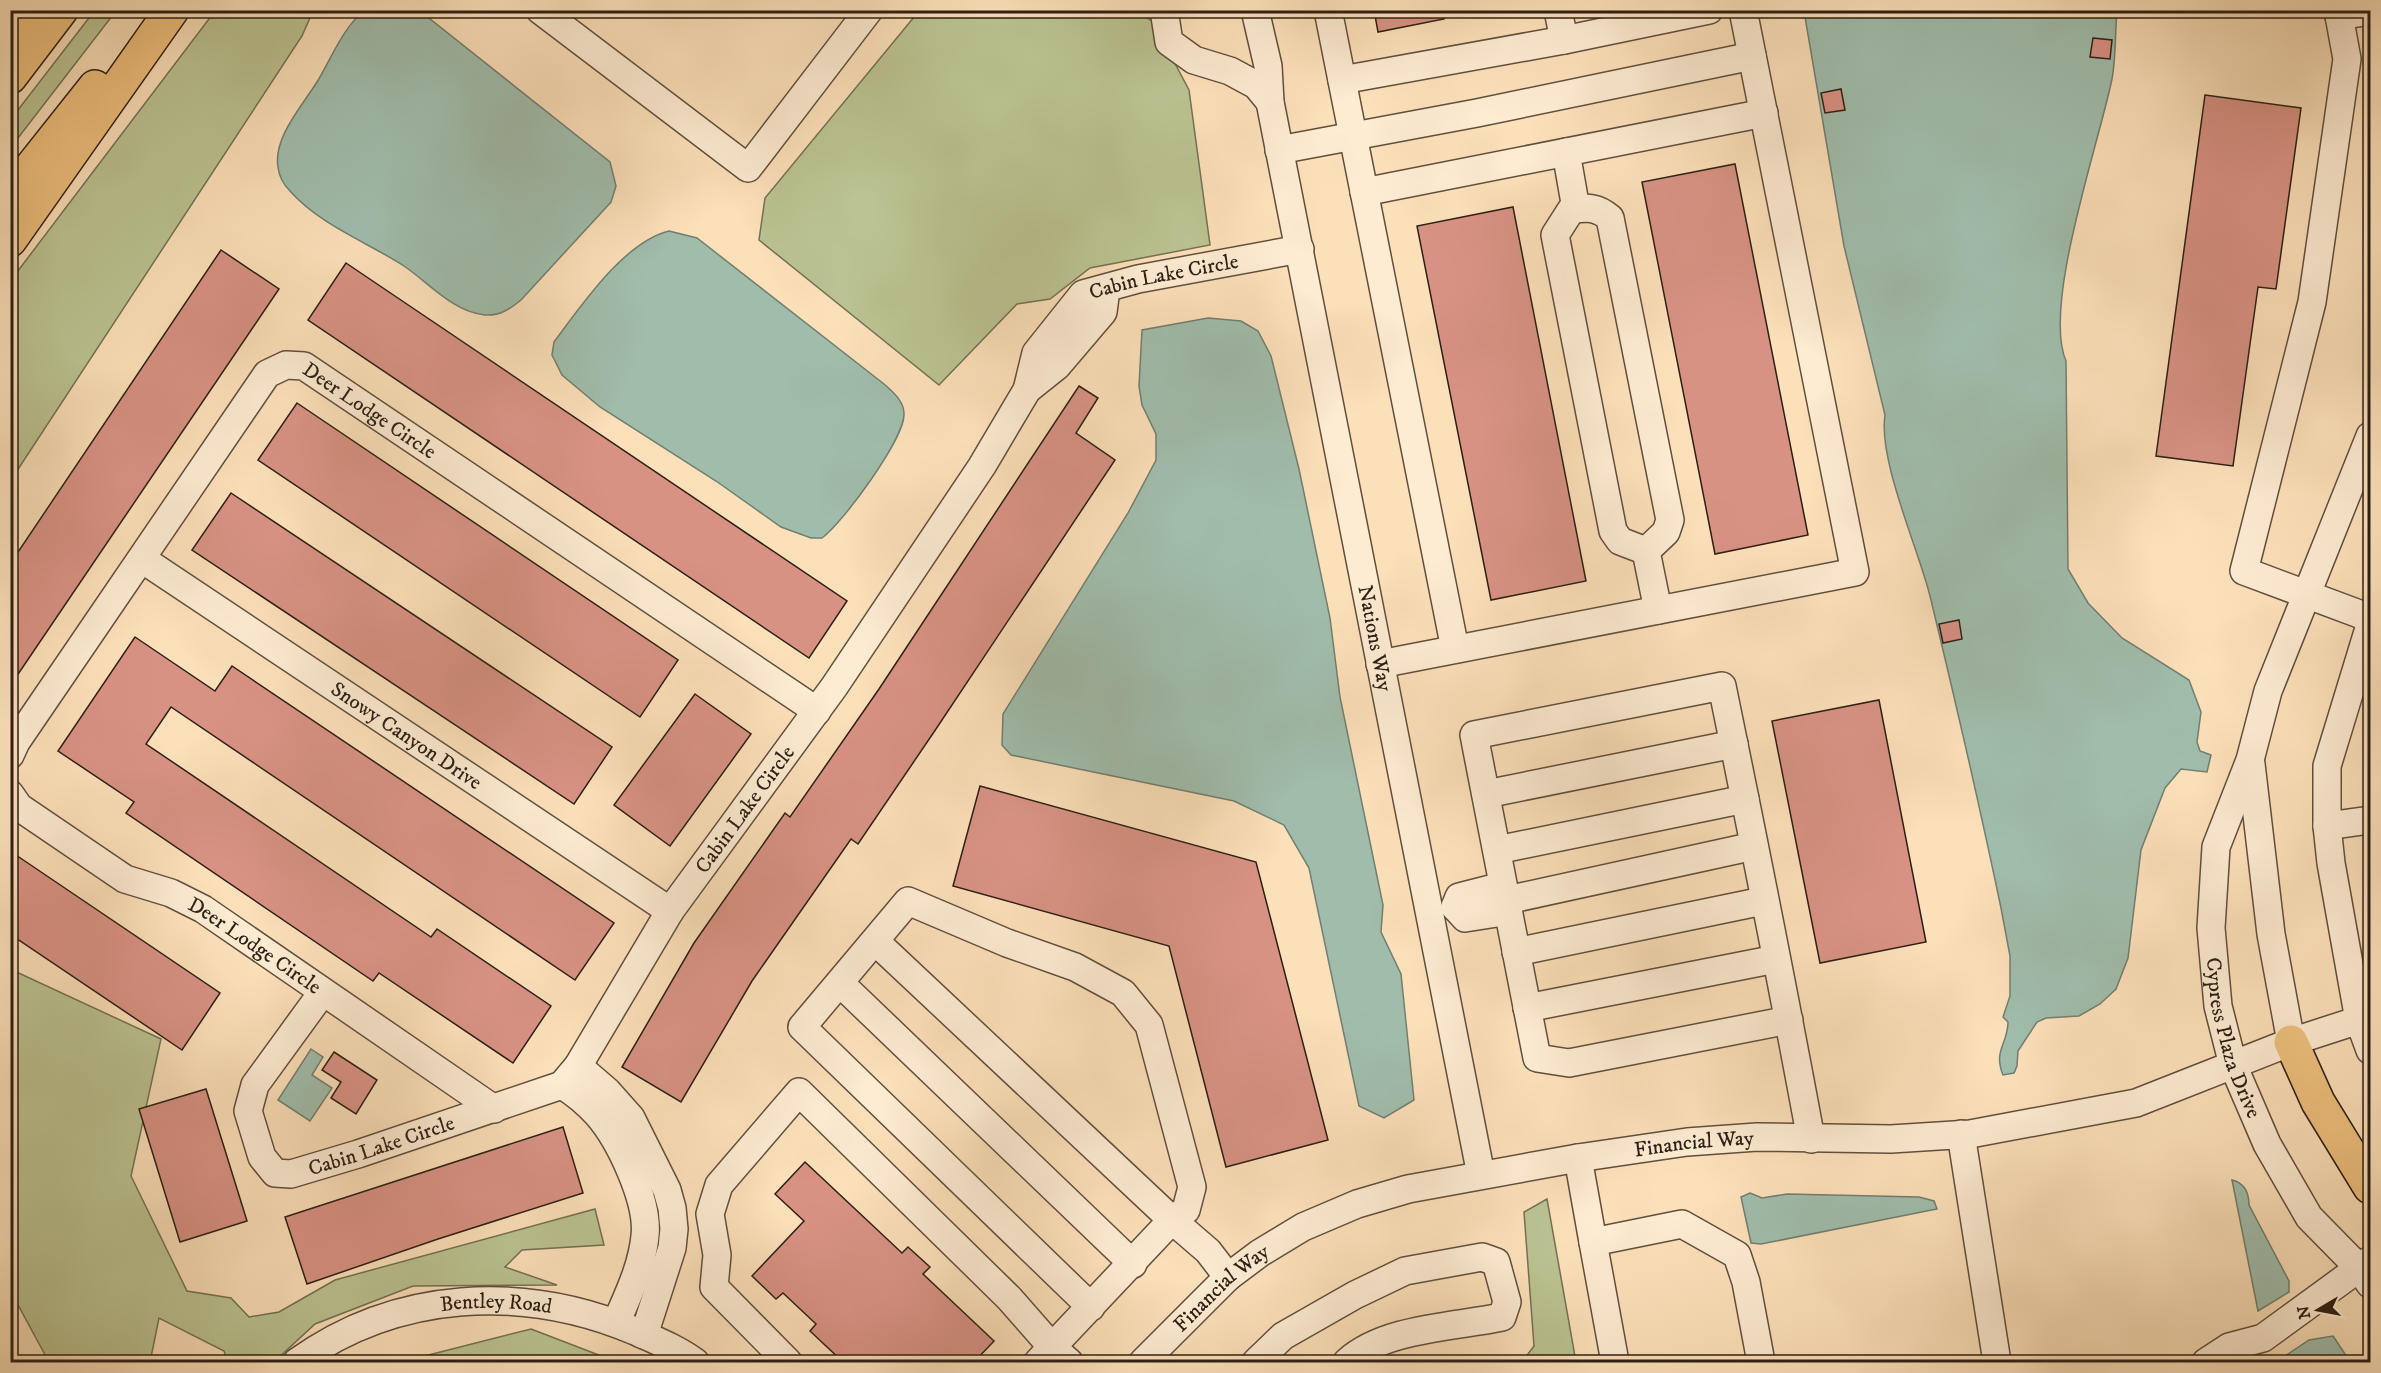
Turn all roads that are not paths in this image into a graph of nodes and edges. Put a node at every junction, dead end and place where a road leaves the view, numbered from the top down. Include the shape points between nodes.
1 (26, 10) edge
2 (62, 10) edge
3 (154, 10) edge
4 (172, 10) edge
5 (540, 10) edge
6 (869, 10) edge
7 (1255, 10) edge
8 (1328, 10) edge
9 (1558, 10) edge
10 (1709, 10) edge
11 (1743, 10) edge
12 (2370, 10) edge
13 (1163, 11) edge
14 (2339, 13) edge
15 (10, 29) edge
16 (1564, 40) junction
17 (1752, 56) junction
18 (10, 77) edge
19 (1342, 80) junction
20 (1270, 102) junction
21 (1764, 112) junction
22 (1353, 137) junction
23 (1279, 150) junction
24 (1566, 152) junction
25 (1364, 192) junction
26 (10, 194) edge
27 (1576, 209) junction
28 (10, 240) edge
29 (1300, 249) junction
30 (2370, 436) edge
31 (1646, 551) junction
32 (142, 559) junction
33 (2306, 593) junction
34 (1658, 610) junction
35 (2370, 618) edge
36 (2370, 626) edge
37 (1455, 649) junction
38 (1380, 664) junction
39 (817, 711) junction
40 (1734, 744) junction
41 (10, 755) edge
42 (2250, 760) junction
43 (10, 794) edge
44 (1486, 794) junction
45 (1745, 799) junction
46 (2370, 820) edge
47 (2327, 826) junction
48 (1755, 846) junction
49 (1497, 850) junction
50 (1507, 900) junction
51 (1763, 901) junction
52 (1442, 910) junction
53 (670, 911) junction
54 (875, 941) junction
55 (1516, 952) junction
56 (1776, 959) junction
57 (840, 982) junction
58 (322, 993) junction
59 (1527, 1008) junction
60 (1789, 1020) junction
61 (2359, 1020) junction
62 (2291, 1042) junction
63 (2370, 1050) edge
64 (2233, 1065) junction
65 (570, 1075) junction
66 (494, 1109) junction
67 (1961, 1134) junction
68 (1811, 1139) junction
69 (1578, 1158) junction
70 (1481, 1175) junction
71 (2370, 1187) edge
72 (1173, 1220) junction
73 (1593, 1242) junction
74 (1133, 1264) junction
75 (2367, 1271) edge
76 (1228, 1277) junction
77 (1091, 1307) junction
78 (616, 1323) junction
79 (644, 1335) junction
80 (1053, 1357) edge
81 (785, 1361) edge
82 (297, 1362) edge
83 (695, 1362) edge
84 (1143, 1362) edge
85 (1256, 1362) edge
86 (1347, 1362) edge
87 (1615, 1362) edge
88 (1761, 1362) edge
89 (1997, 1362) edge
90 (2206, 1362) edge

1 - 15 main road
2 - 18 main road
3 - 26 main road
4 - 28 main road
5 - 6 street via 748,168
7 - 20 street, Nations Way via 1268,66
8 - 19 street
9 - 16 street
10 - 16 street
11 - 17 street
12 - 14 street
13 - 20 street via 1169,42 1194,60 1230,71 1256,85
14 - 33 street via 2347,59 2312,303 2244,571
16 - 19 street
17 - 21 street
17 - 22 street
19 - 22 street
20 - 23 street, Nations Way
21 - 24 street
21 - 34 street via 1855,572
22 - 23 street
22 - 25 street
23 - 29 street, Nations Way
24 - 25 street
24 - 27 street
25 - 37 street
27 - 31 street via 1571,210 1555,235 1613,531 1620,541
27 - 31 street via 1599,209 1610,218 1670,520 1666,532
29 - 38 street, Nations Way
29 - 39 street, Cabin Lake Circle via 1138,279 1083,294 1036,354 1027,390 982,466
30 - 33 street, Cypress Plaza Drive
31 - 34 street
32 - 39 street, Deer Lodge Circle via 267,374 286,365 304,366
32 - 41 street, Deer Lodge Circle
32 - 53 street, Snowy Canyon Drive
33 - 35 street
33 - 42 street, Cypress Plaza Drive via 2268,691
34 - 37 street
36 - 47 street via 2327,765
37 - 38 street
38 - 52 street, Nations Way
39 - 53 street, Cabin Lake Circle
40 - 44 street
40 - 44 street via 1722,686 1474,735
40 - 45 street
42 - 62 street, Cypress Plaza Drive via 2271,934
42 - 64 street, Cypress Plaza Drive via 2216,847 2211,928 2218,1005
43 - 58 street, Deer Lodge Circle via 19,807 85,854 125,879 171,893 203,909
44 - 49 street
45 - 48 street
45 - 49 street
46 - 47 street
47 - 61 street
48 - 50 street
48 - 51 street
49 - 50 street
50 - 52 street via 1494,888 1459,897
50 - 55 street
51 - 55 street
51 - 56 street
52 - 70 street, Nations Way
53 - 65 street, Cabin Lake Circle
54 - 57 street
54 - 72 street
54 - 72 street via 908,901 1076,967 1123,993 1149,1025 1192,1187 1186,1210
55 - 59 street
56 - 59 street
56 - 60 street
57 - 74 street
57 - 77 street via 802,1027
58 - 66 street, Deer Lodge Circle
58 - 66 street, Cabin Lake Circle via 255,1085 248,1111 262,1157 276,1173 291,1174
59 - 60 street via 1537,1058 1569,1063
60 - 68 street
61 - 62 street, Financial Way
61 - 63 street
62 - 64 street, Financial Way
62 - 71 main road, Cypress Plaza Drive via 2318,1102
64 - 67 street, Financial Way via 2136,1104
64 - 75 street, Cypress Plaza Drive via 2267,1144 2309,1216
65 - 66 street, Cabin Lake Circle
65 - 78 street via 611,1134 645,1217 645,1236 635,1278
65 - 79 street via 608,1091 631,1118 667,1190 674,1228 672,1248
67 - 68 street, Financial Way
67 - 89 street
68 - 69 street, Financial Way via 1757,1137 1687,1142
69 - 70 street, Financial Way
69 - 73 street
70 - 76 street, Financial Way via 1407,1189 1357,1204 1303,1227
72 - 74 street
72 - 76 street via 1208,1251
73 - 87 street
73 - 88 street via 1682,1224 1737,1255
74 - 77 street
75 - 90 street via 2262,1338 2229,1347
76 - 84 street, Financial Way
77 - 80 street
78 - 79 street, Bentley Road
78 - 82 street, Bentley Road via 535,1302 441,1303 397,1311 337,1337
79 - 83 street, Bentley Road
80 - 81 street via 1009,1298 799,1092 719,1185 710,1214 717,1255 714,1287
85 - 86 street via 1283,1336 1406,1271 1482,1257 1496,1262 1507,1302 1502,1317 1412,1331 1356,1354

